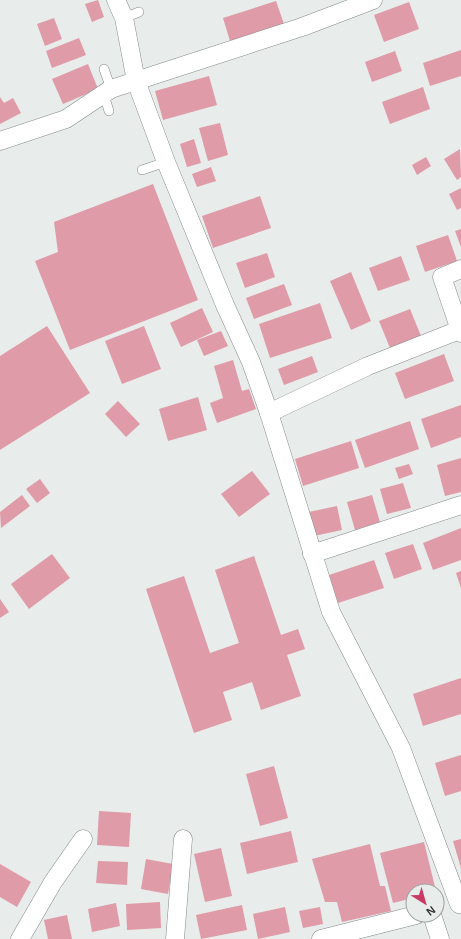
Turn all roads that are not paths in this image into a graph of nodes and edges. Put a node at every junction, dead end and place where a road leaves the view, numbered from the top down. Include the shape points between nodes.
1 (116, 0) edge
2 (373, 0) edge
3 (104, 69) dead end
4 (136, 81) junction
5 (108, 98) junction
6 (0, 141) edge
7 (166, 162) junction
8 (142, 170) dead end
9 (461, 269) edge
10 (460, 332) edge
11 (269, 413) junction
12 (461, 505) edge
13 (312, 554) junction
14 (83, 838) dead end
15 (184, 839) dead end
16 (460, 904) edge
17 (445, 908) edge
18 (405, 918) edge
19 (435, 923) edge
20 (20, 939) edge
21 (175, 939) edge
22 (320, 939) edge
23 (440, 939) edge

1 - 4 street via 132,15
2 - 4 street via 302,27
3 - 5 lane
4 - 5 street
4 - 7 street
5 - 6 street via 68,124
7 - 8 lane
7 - 11 street via 251,362
9 - 10 street via 442,277
10 - 11 street via 368,366
11 - 13 street
12 - 13 street
13 - 16 street via 331,612 401,748
14 - 20 street via 53,882
15 - 21 street
16 - 17 street
18 - 22 street
19 - 23 street

